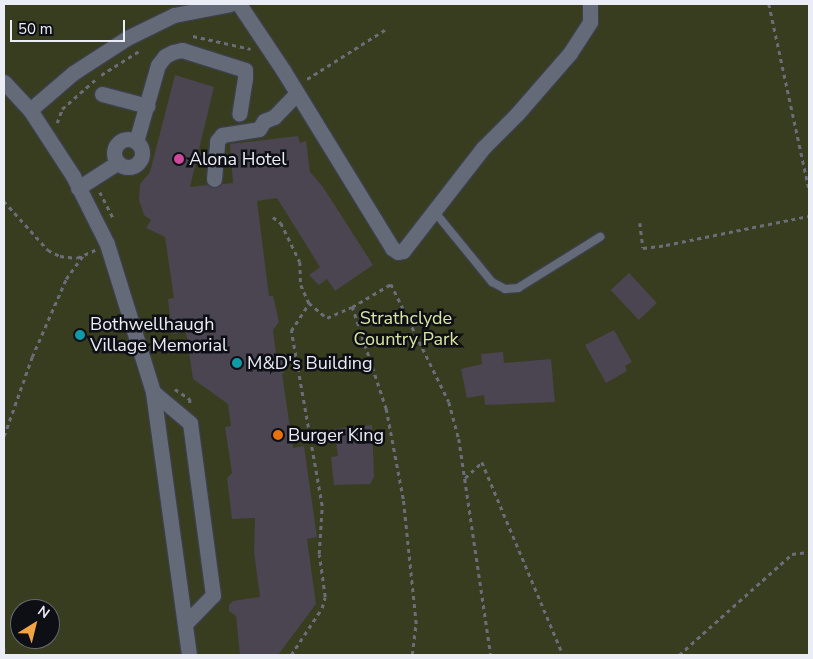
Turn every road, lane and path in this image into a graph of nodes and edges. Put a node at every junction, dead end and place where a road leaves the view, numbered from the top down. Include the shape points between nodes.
1 (230, 4) edge
2 (239, 4) edge
3 (590, 4) edge
4 (769, 4) edge
5 (386, 29) dead end
6 (189, 35) dead end
7 (144, 47) dead end
8 (255, 49) dead end
9 (4, 82) edge
10 (295, 90) junction
11 (102, 94) dead end
12 (147, 106) junction
13 (30, 110) junction
14 (239, 114) dead end
15 (57, 123) dead end
16 (136, 142) junction
17 (117, 163) junction
18 (92, 178) junction
19 (214, 179) dead end
20 (78, 188) junction
21 (809, 189) edge
22 (4, 201) edge
23 (434, 211) junction
24 (809, 216) edge
25 (273, 217) dead end
26 (114, 221) dead end
27 (640, 223) dead end
28 (600, 236) dead end
29 (107, 244) junction
30 (83, 256) junction
31 (309, 303) junction
32 (352, 307) junction
33 (169, 384) dead end
34 (153, 392) junction
35 (190, 423) junction
36 (4, 436) edge
37 (464, 479) junction
38 (809, 552) edge
39 (185, 624) junction
40 (4, 648) edge
41 (292, 654) edge
42 (4, 655) edge
43 (189, 655) edge
44 (296, 655) edge
45 (412, 655) edge
46 (491, 655) edge
47 (563, 655) edge
48 (679, 655) edge

1 - 13 street via 174,15 127,38 73,73
2 - 10 street
3 - 23 street via 590,22 585,33 517,114 483,148
4 - 21 path
5 - 10 path
6 - 8 path
7 - 15 path via 94,79 62,109
9 - 13 street
10 - 19 street via 274,117 264,121 259,129 222,135 217,141
10 - 23 street via 394,250 403,251
11 - 12 street
12 - 14 street via 158,65 165,56 182,50 245,70
12 - 16 street
13 - 20 street
16 - 17 street via 119,142 114,154
16 - 17 street via 142,153 139,162 130,167
17 - 18 street
18 - 20 street
18 - 26 path
20 - 29 street
22 - 30 path via 48,250 60,256
23 - 28 lane via 492,282 504,289 518,288
24 - 27 path via 643,248
25 - 31 path via 281,223 300,262 301,285
29 - 30 path
29 - 34 street
30 - 36 path via 66,279 32,358
31 - 32 path via 327,318
31 - 41 path via 292,331 322,506 319,554 325,597 322,608
32 - 37 path via 391,284 449,402 459,439
32 - 45 path via 386,409 403,499 416,624
33 - 35 path via 190,399
34 - 35 street
34 - 39 street
35 - 39 street via 213,595
37 - 46 path
37 - 47 path via 482,462
38 - 48 path via 792,554
39 - 43 street
40 - 42 path
41 - 44 path

